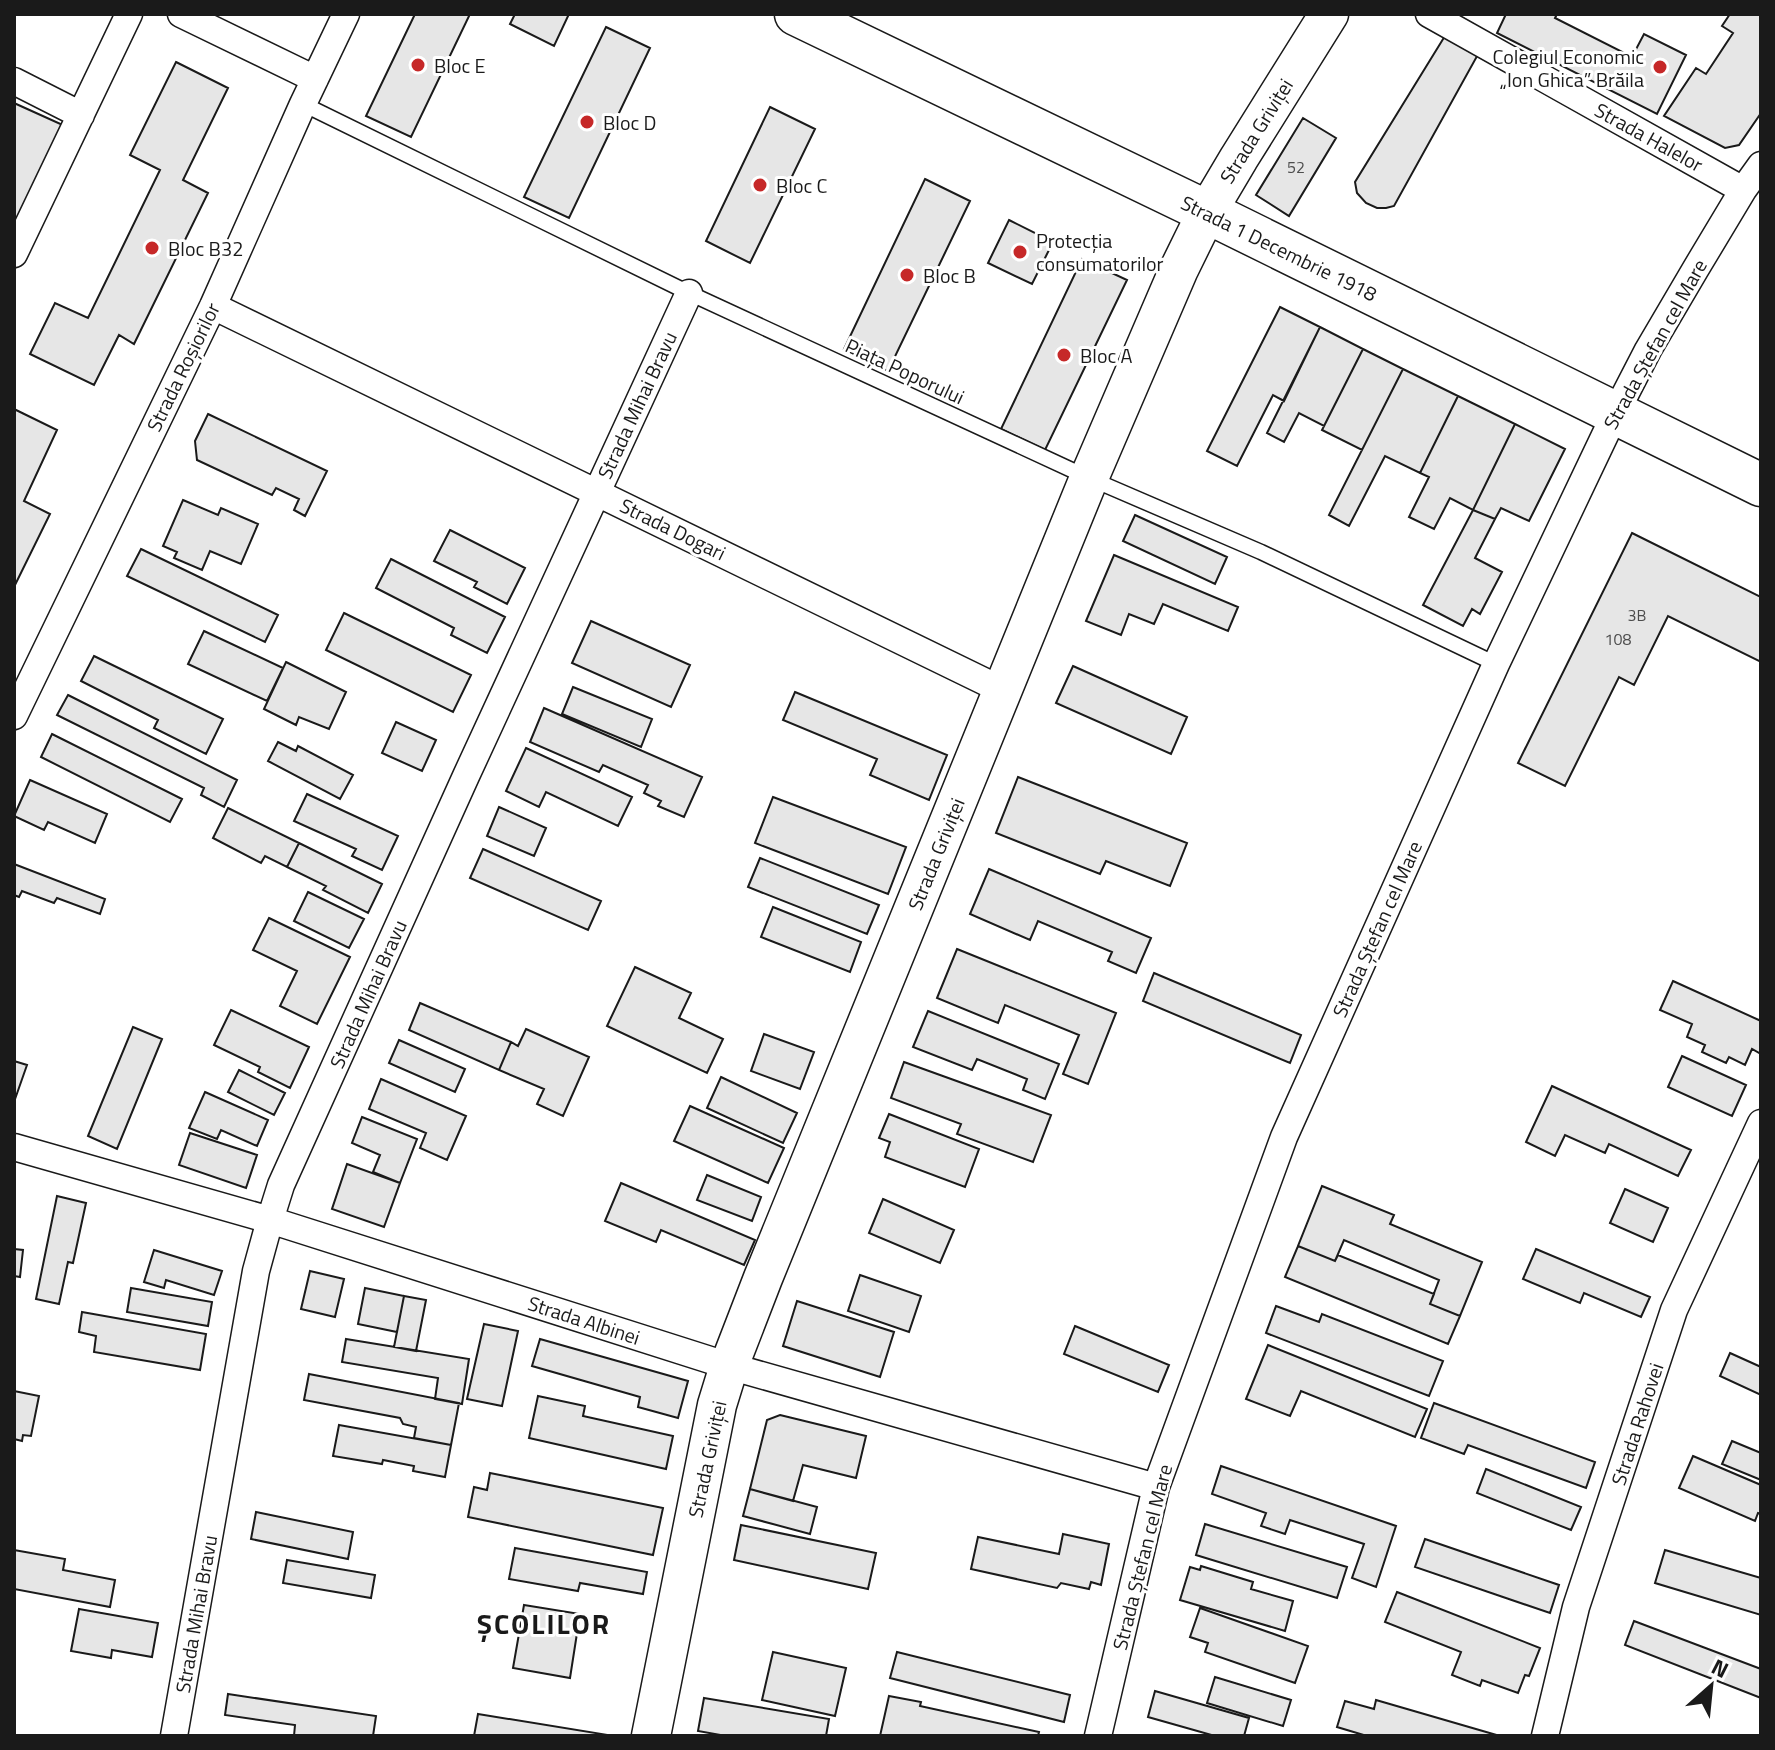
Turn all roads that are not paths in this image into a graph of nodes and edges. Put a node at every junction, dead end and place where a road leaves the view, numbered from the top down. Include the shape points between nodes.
1 (129, 14) edge
2 (181, 14) edge
3 (346, 14) edge
4 (796, 14) edge
5 (1329, 14) edge
6 (1429, 14) edge
7 (315, 79) junction
8 (14, 81) edge
9 (303, 104) junction
10 (81, 115) junction
11 (1761, 165) edge
12 (1743, 190) junction
13 (1207, 212) junction
14 (14, 254) edge
15 (689, 293) junction
16 (213, 306) junction
17 (1616, 412) junction
18 (1089, 478) junction
19 (1761, 485) edge
20 (597, 492) junction
21 (1496, 664) junction
22 (1002, 690) junction
23 (14, 716) edge
24 (1761, 1123) edge
25 (14, 1147) edge
26 (270, 1220) junction
27 (729, 1366) junction
28 (1156, 1487) junction
29 (174, 1736) edge
30 (651, 1736) edge
31 (1098, 1736) edge
32 (1545, 1736) edge

1 - 10 street
2 - 7 street
3 - 7 street, Strada Roșiorilor
4 - 13 main road, Strada 1 Decembrie 1918
5 - 13 main road, Strada Griviței
6 - 12 street, Strada Halelor
7 - 9 street, Strada Roșiorilor
8 - 10 street
9 - 15 lane, Piața Poporului
9 - 16 street, Strada Roșiorilor
10 - 14 street
11 - 12 street, Strada Ștefan cel Mare
12 - 17 street, Strada Ștefan cel Mare
13 - 17 main road, Strada 1 Decembrie 1918
13 - 18 main road, Strada Griviței
15 - 18 lane, Piața Poporului
15 - 20 street, Strada Mihai Bravu
16 - 20 street, Strada Dogari
16 - 23 street, Strada Roșiorilor
17 - 19 main road, Strada 1 Decembrie 1918
17 - 21 street, Strada Ștefan cel Mare
18 - 21 lane, Piața Poporului via 1261,552
18 - 22 main road, Strada Griviței
20 - 22 street, Strada Dogari
20 - 26 street, Strada Mihai Bravu via 281,1185
21 - 28 street, Strada Ștefan cel Mare via 1284,1137
22 - 27 main road, Strada Griviței
24 - 32 street, Strada Rahovei via 1674,1310 1576,1607
25 - 26 street, Strada Albinei
26 - 27 street, Strada Albinei
26 - 29 street, Strada Mihai Bravu via 256,1271
27 - 28 street, Strada Albinei
27 - 30 main road, Strada Griviței
28 - 31 street, Strada Ștefan cel Mare

